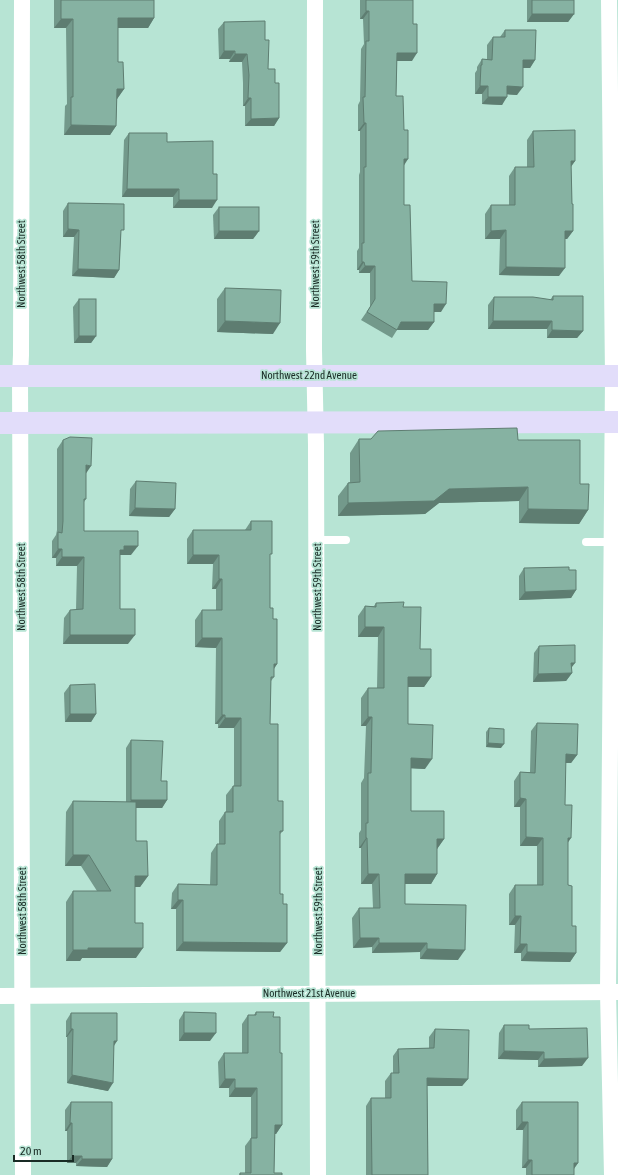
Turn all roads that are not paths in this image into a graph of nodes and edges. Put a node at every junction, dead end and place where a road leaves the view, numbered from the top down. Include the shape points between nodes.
1 (22, 0) edge
2 (315, 0) edge
3 (609, 0) edge
4 (315, 375) junction
5 (10, 376) edge
6 (616, 376) edge
7 (616, 422) edge
8 (10, 423) edge
9 (316, 423) junction
10 (317, 540) junction
11 (346, 540) dead end
12 (586, 542) dead end
13 (612, 542) junction
14 (613, 992) edge
15 (318, 993) junction
16 (0, 996) edge
17 (23, 996) junction
18 (23, 1175) edge
19 (318, 1175) edge
20 (612, 1175) edge

1 - 5 street, Northwest 58th Street via 21,355
2 - 4 street, Northwest 59th Street
3 - 6 street
4 - 5 main road, Northwest 22nd Avenue
4 - 6 main road, Northwest 22nd Avenue
4 - 9 street, Northwest 59th Street
5 - 8 street, Northwest 58th Street
6 - 7 street
7 - 9 main road
7 - 13 street
8 - 9 main road
8 - 17 street, Northwest 58th Street
9 - 10 street, Northwest 59th Street
10 - 11 lane
10 - 15 street, Northwest 59th Street
12 - 13 lane
13 - 14 street
14 - 15 street, Northwest 21st Avenue
14 - 20 street
15 - 17 street, Northwest 21st Avenue
15 - 19 street, Northwest 59th Street
16 - 17 street, Northwest 21st Avenue
17 - 18 street, Northwest 58th Street

